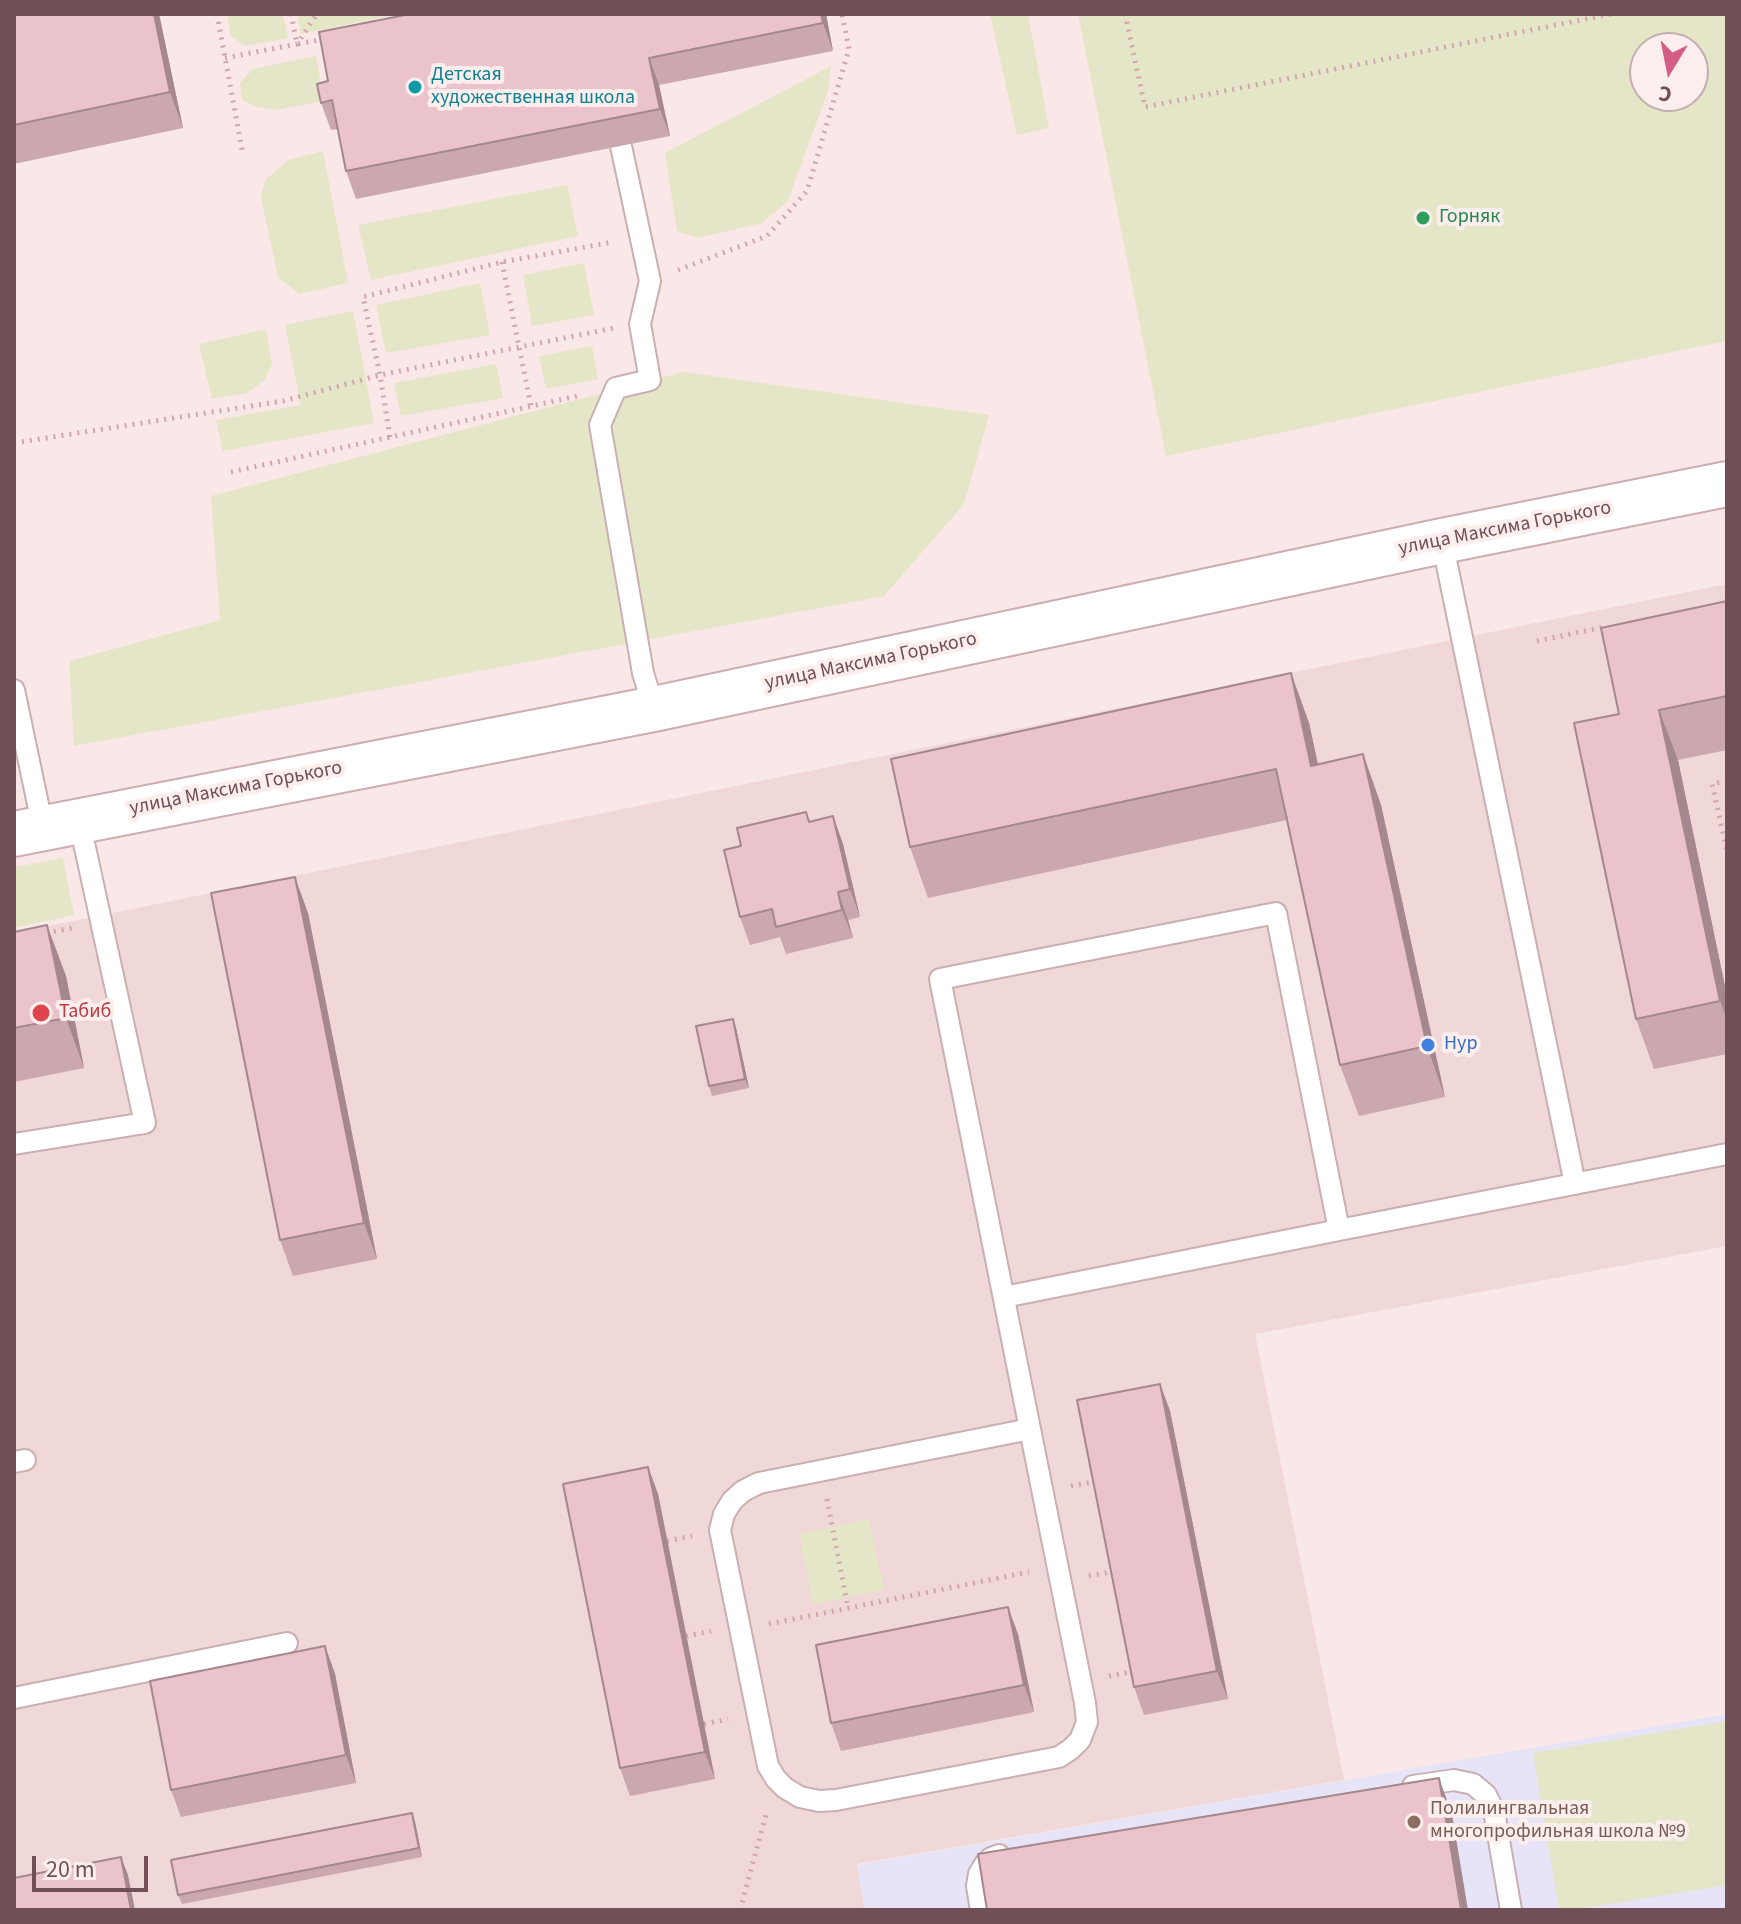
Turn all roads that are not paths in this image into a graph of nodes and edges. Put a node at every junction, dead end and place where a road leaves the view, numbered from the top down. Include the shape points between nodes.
1 (621, 146) edge
2 (1727, 484) edge
3 (1442, 541) junction
4 (14, 690) edge
5 (654, 709) junction
6 (45, 827) edge
7 (14, 1144) edge
8 (1727, 1154) edge
9 (1575, 1184) junction
10 (1339, 1230) junction
11 (1004, 1297) junction
12 (1030, 1429) junction
13 (287, 1643) dead end
14 (14, 1698) edge
15 (1391, 1790) edge
16 (1016, 1852) edge
17 (981, 1910) edge
18 (1511, 1910) edge

1 - 5 lane via 650,281 640,324 650,380 616,388 600,425 643,673
2 - 3 main road, улица Максима Горького
3 - 5 main road, улица Максима Горького
3 - 9 lane
4 - 6 lane
5 - 6 main road, улица Максима Горького
6 - 7 lane via 101,922 145,1123
8 - 9 lane
9 - 10 lane
10 - 11 lane
10 - 11 lane via 1276,913 940,979
11 - 12 lane
12 - 12 lane via 1085,1703 1087,1722 1080,1740 1059,1757 836,1800 800,1797 785,1788 768,1766 720,1530 732,1501 759,1483
13 - 14 lane
15 - 18 lane via 1454,1780 1473,1784 1486,1795 1494,1811
16 - 17 lane via 985,1864 977,1886

